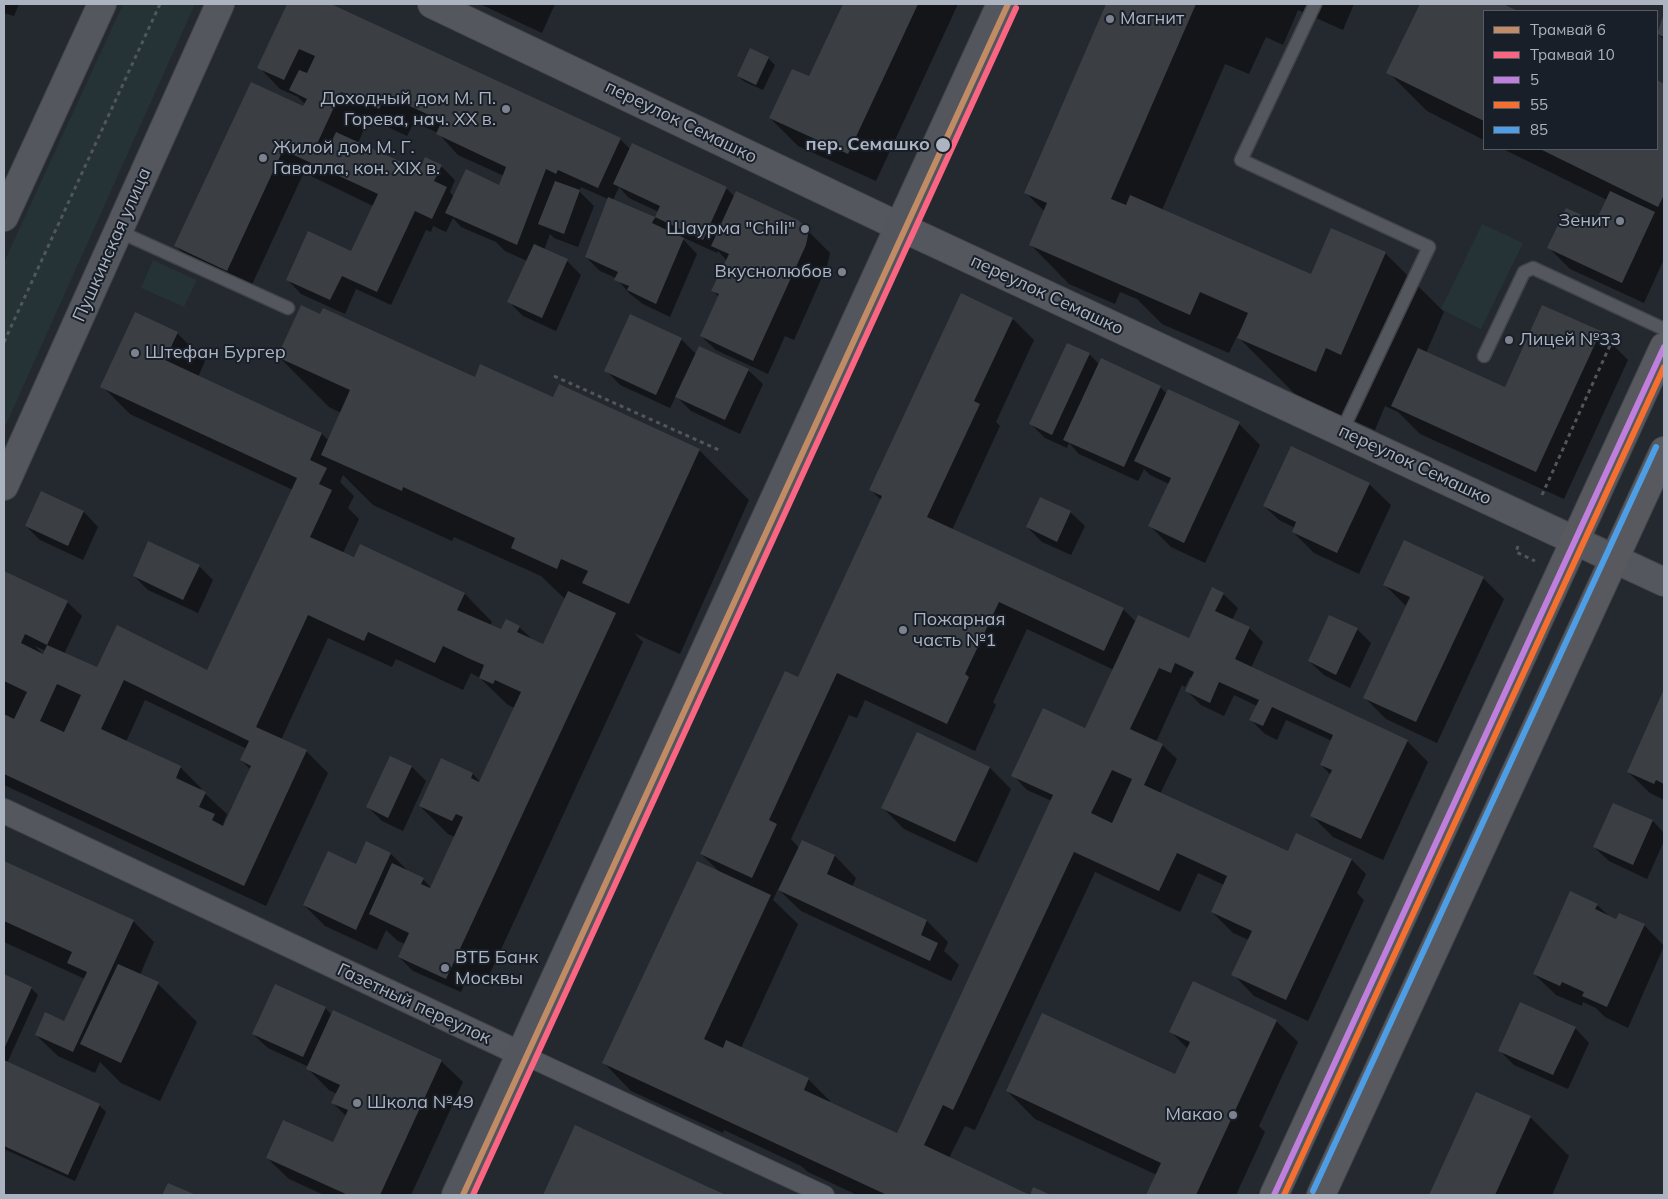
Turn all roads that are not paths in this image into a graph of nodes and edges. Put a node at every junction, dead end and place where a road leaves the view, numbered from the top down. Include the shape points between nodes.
1 (102, 4) edge
2 (220, 4) edge
3 (432, 4) edge
4 (1000, 4) edge
5 (1315, 4) edge
6 (4, 217) edge
7 (898, 226) junction
8 (118, 231) junction
9 (288, 308) dead end
10 (1664, 329) edge
11 (1664, 346) edge
12 (1484, 356) dead end
13 (1342, 431) junction
14 (1664, 452) edge
15 (4, 486) edge
16 (1576, 539) junction
17 (1615, 558) junction
18 (1664, 582) edge
19 (4, 811) edge
20 (519, 1054) junction
21 (456, 1195) edge
22 (825, 1195) edge
23 (1274, 1195) edge
24 (1321, 1195) edge

1 - 6 street
2 - 8 street, Пушкинская улица
3 - 7 street, переулок Семашко
4 - 7 main road
5 - 13 lane via 1241,160 1429,248
7 - 13 street, переулок Семашко
7 - 20 main road
8 - 9 lane
8 - 15 street, Пушкинская улица
10 - 12 lane via 1533,268 1524,272
11 - 16 main road
13 - 16 street, переулок Семашко
14 - 17 main road
16 - 17 street, переулок Семашко
16 - 23 main road
17 - 18 street, переулок Семашко
17 - 24 main road
19 - 20 street, Газетный переулок
20 - 21 main road
20 - 22 street, Газетный переулок

